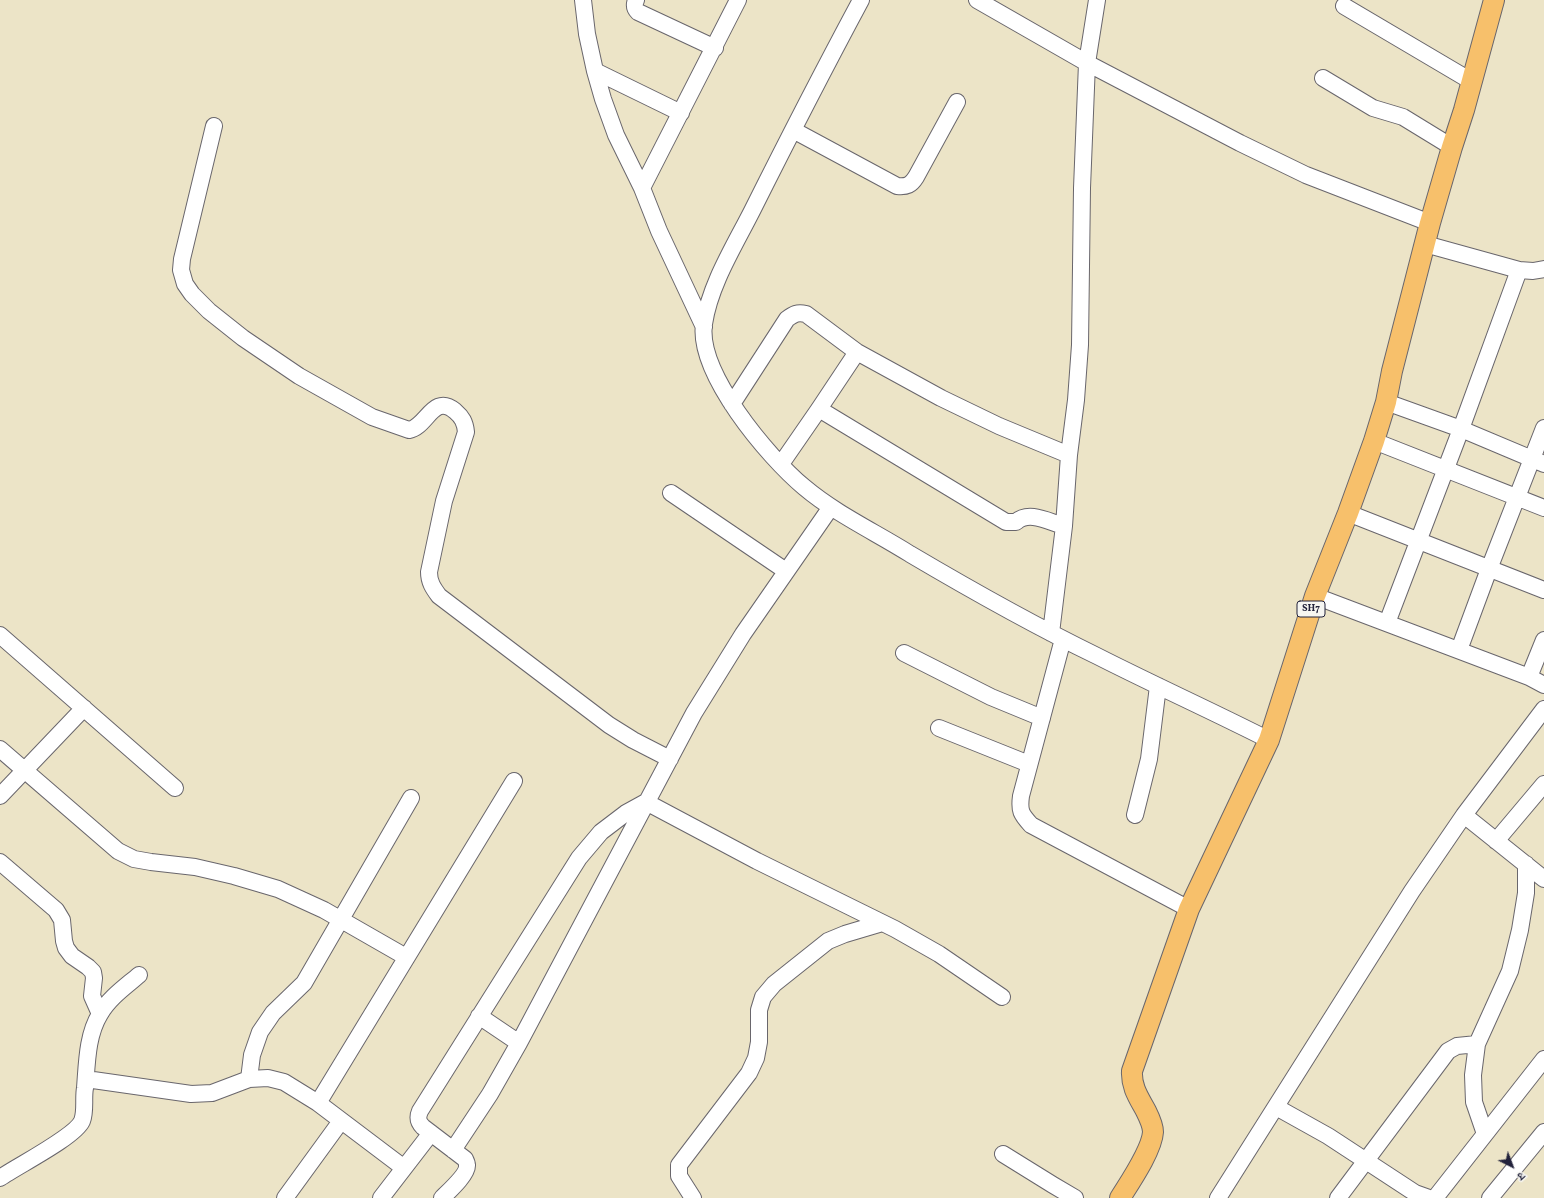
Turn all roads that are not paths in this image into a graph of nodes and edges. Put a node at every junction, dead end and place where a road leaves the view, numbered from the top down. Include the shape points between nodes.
1 (583, 0) edge
2 (636, 0) edge
3 (738, 0) edge
4 (861, 0) edge
5 (977, 0) edge
6 (1097, 0) edge
7 (1494, 0) edge
8 (1344, 6) dead end
9 (715, 48) junction
10 (1087, 63) junction
11 (595, 71) junction
12 (1323, 78) dead end
13 (1472, 81) junction
14 (957, 102) dead end
15 (681, 113) junction
16 (214, 126) dead end
17 (793, 130) junction
18 (1452, 147) junction
19 (642, 188) junction
20 (1430, 223) junction
21 (1425, 244) junction
22 (1544, 269) edge
23 (1519, 270) junction
24 (704, 327) junction
25 (857, 352) junction
26 (1386, 402) junction
27 (732, 404) junction
28 (819, 409) junction
29 (1544, 428) edge
30 (1461, 429) junction
31 (1374, 441) junction
32 (1069, 455) junction
33 (1538, 461) edge
34 (781, 464) junction
35 (1445, 469) junction
36 (671, 493) dead end
37 (1517, 497) junction
38 (831, 507) junction
39 (1544, 508) edge
40 (1348, 513) junction
41 (1064, 526) junction
42 (1419, 542) junction
43 (1488, 569) junction
44 (786, 571) junction
45 (1544, 590) edge
46 (1315, 596) junction
47 (1387, 623) junction
48 (0, 635) edge
49 (1057, 636) junction
50 (1544, 640) edge
51 (1459, 650) junction
52 (904, 653) dead end
53 (1529, 677) junction
54 (1158, 686) junction
55 (1544, 686) edge
56 (84, 708) junction
57 (1544, 709) edge
58 (1042, 718) junction
59 (939, 728) dead end
60 (1268, 740) junction
61 (0, 749) edge
62 (670, 759) junction
63 (1029, 764) junction
64 (24, 770) junction
65 (514, 781) dead end
66 (1544, 785) edge
67 (174, 788) dead end
68 (0, 796) edge
69 (411, 798) dead end
70 (646, 802) junction
71 (1135, 815) dead end
72 (1464, 815) junction
73 (1496, 841) junction
74 (0, 862) edge
75 (1526, 864) junction
76 (1544, 879) edge
77 (1189, 910) junction
78 (340, 919) junction
79 (882, 923) junction
80 (406, 957) junction
81 (139, 976) dead end
82 (1002, 997) dead end
83 (100, 1014) junction
84 (479, 1016) junction
85 (519, 1043) junction
86 (1477, 1044) junction
87 (1544, 1059) edge
88 (86, 1079) junction
89 (249, 1079) junction
90 (318, 1103) junction
91 (1276, 1107) junction
92 (341, 1121) junction
93 (1544, 1132) edge
94 (431, 1134) junction
95 (1485, 1134) junction
96 (453, 1150) junction
97 (1003, 1154) dead end
98 (1366, 1160) junction
99 (404, 1168) junction
100 (1, 1175) edge
101 (285, 1198) edge
102 (381, 1198) edge
103 (442, 1198) edge
104 (693, 1198) edge
105 (1075, 1198) edge
106 (1120, 1198) edge
107 (1218, 1198) edge
108 (1338, 1198) edge
109 (1429, 1198) edge
110 (1435, 1198) edge
111 (1490, 1198) edge

1 - 11 street
2 - 9 street via 634,4 638,12
3 - 9 street
4 - 17 street
5 - 10 street
6 - 10 street
7 - 13 main road, SH7
8 - 13 street
9 - 15 street
10 - 20 street via 1240,143 1306,174
10 - 32 street via 1080,345
11 - 15 street
11 - 19 street via 616,135
12 - 18 street via 1373,108 1403,117
13 - 18 main road, SH7
14 - 17 street via 912,184 905,187 897,186
15 - 19 street
16 - 62 street via 182,259 181,270 185,284 192,294 209,311 249,342 299,376 372,417 410,430 415,429 435,408 442,406 450,407 461,416 466,424 466,432 444,501 429,572 429,580 434,589 445,601 609,725
17 - 24 street via 711,294
18 - 20 main road, SH7
19 - 24 street
20 - 21 main road, SH7
21 - 23 street
21 - 26 main road, SH7
22 - 23 street
23 - 30 street
24 - 27 street via 711,366
25 - 27 street via 806,314 794,314 787,319
25 - 28 street
25 - 32 street via 941,398
26 - 30 street
26 - 31 main road, SH7
27 - 34 street via 752,432
28 - 34 street
28 - 41 street via 1006,522 1016,522 1027,516
29 - 33 street
30 - 33 street
30 - 35 street
31 - 35 street
31 - 40 main road, SH7
32 - 41 street
33 - 37 street
34 - 38 street via 803,486
35 - 37 street
35 - 42 street
36 - 44 street
37 - 39 street
37 - 43 street
38 - 44 street
38 - 49 street via 951,578
40 - 42 street
40 - 46 main road, SH7
41 - 49 street
42 - 43 street
42 - 47 street
43 - 45 street
43 - 51 street
44 - 62 street via 694,713
46 - 47 street
46 - 60 main road, SH7
47 - 51 street
48 - 56 street
49 - 54 street
49 - 58 street
50 - 53 street
51 - 53 street
52 - 58 street via 991,697
53 - 55 street
54 - 60 street
54 - 71 street via 1149,759
56 - 64 street
56 - 67 street
57 - 72 street
58 - 63 street
59 - 63 street
60 - 77 main road, SH7
61 - 64 street
62 - 70 street
63 - 77 street via 1019,807 1031,825
64 - 68 street
64 - 78 street via 118,850 134,859 195,867 234,876 278,889
65 - 80 street
66 - 73 street
69 - 78 street
70 - 79 street
70 - 84 street via 601,832 579,858
70 - 85 street
72 - 73 street
72 - 91 street via 1408,898
73 - 75 street
74 - 83 street via 56,910 62,920 66,948 93,972 92,996
75 - 76 street
75 - 86 street via 1526,893 1510,971
77 - 106 main road, SH7 via 1132,1071 1135,1091 1151,1121 1153,1131 1150,1144
78 - 80 street
78 - 89 street via 304,982 273,1013 260,1032 252,1055
79 - 82 street via 939,954
79 - 104 street via 828,941 774,984 763,997 759,1010 759,1042 756,1058 749,1073 679,1165 679,1176
80 - 90 street
81 - 83 street via 112,998
83 - 88 street via 91,1035
84 - 85 street
84 - 94 street via 420,1111 419,1123
85 - 96 street via 490,1094
86 - 95 street via 1473,1075 1474,1102
86 - 98 street via 1457,1046 1448,1051
87 - 95 street
88 - 89 street via 191,1094 212,1093
88 - 100 street via 82,1122 72,1133
89 - 90 street via 268,1078 284,1082
90 - 92 street
91 - 98 street
91 - 107 street
92 - 99 street
92 - 101 street
93 - 111 street
94 - 96 street
94 - 99 street
95 - 110 street
96 - 103 street via 465,1159 466,1171
97 - 105 street
98 - 108 street
98 - 109 street via 1415,1193
99 - 102 street

